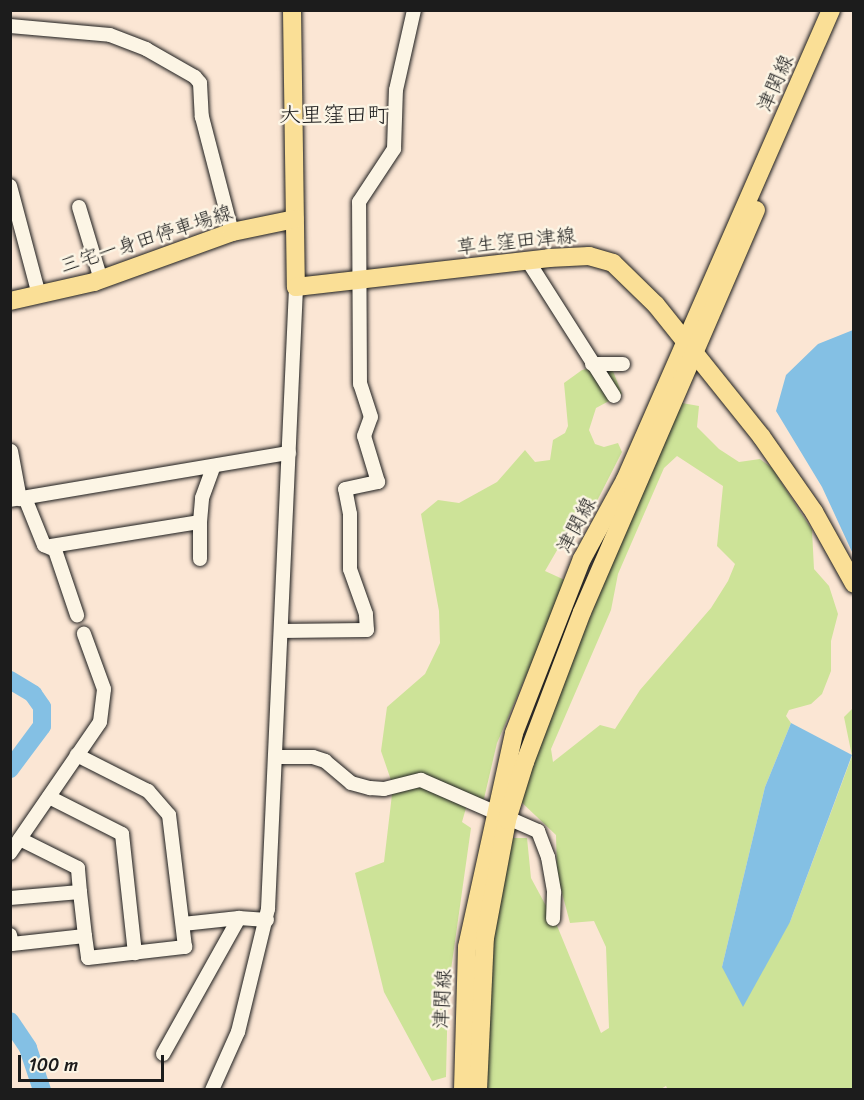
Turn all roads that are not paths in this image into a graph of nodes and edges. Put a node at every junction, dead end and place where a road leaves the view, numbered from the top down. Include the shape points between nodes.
1 (292, 10) edge
2 (414, 10) edge
3 (831, 10) edge
4 (843, 10) edge
5 (10, 26) edge
6 (10, 186) edge
7 (79, 207) dead end
8 (295, 219) junction
9 (232, 232) junction
10 (528, 261) junction
11 (101, 280) junction
12 (360, 280) junction
13 (296, 287) junction
14 (39, 296) junction
15 (10, 301) edge
16 (689, 346) junction
17 (592, 364) junction
18 (623, 364) dead end
19 (614, 396) dead end
20 (11, 452) edge
21 (289, 453) junction
22 (213, 467) junction
23 (19, 499) edge
24 (200, 522) junction
25 (51, 546) junction
26 (200, 560) dead end
27 (854, 584) edge
28 (77, 615) dead end
29 (281, 632) junction
30 (84, 634) dead end
31 (77, 755) junction
32 (276, 757) junction
33 (49, 797) junction
34 (501, 817) junction
35 (20, 839) junction
36 (10, 853) edge
37 (80, 892) junction
38 (10, 898) edge
39 (239, 918) junction
40 (553, 919) dead end
41 (267, 920) junction
42 (183, 924) junction
43 (10, 935) edge
44 (84, 936) junction
45 (135, 953) junction
46 (163, 1054) dead end
47 (212, 1089) edge
48 (463, 1089) edge
49 (478, 1089) edge

1 - 8 main road
2 - 12 street via 396,90 394,149 359,202
3 - 16 main road, 津関線
4 - 16 main road, 津関線
5 - 9 street via 110,35 146,49 195,77 200,83 202,117
6 - 14 street
7 - 11 street
8 - 9 main road, 三宅一身田停車場線
8 - 13 main road
9 - 11 main road, 三宅一身田停車場線
10 - 12 main road, 草生窪田津線
10 - 16 main road, 草生窪田津線 via 589,256 614,263
10 - 17 street
11 - 14 main road, 三宅一身田停車場線
12 - 13 main road, 草生窪田津線
12 - 29 street via 360,384 371,417 364,436 378,482 345,489 350,514 350,569 366,614 367,630
13 - 21 street
14 - 15 main road, 三宅一身田停車場線
16 - 27 main road, 草生窪田津線 via 814,512
16 - 34 main road, 津関線
17 - 18 street
17 - 19 street
20 - 23 street
21 - 22 street
21 - 29 street
22 - 23 street
22 - 24 street via 202,498
23 - 25 street via 44,545
24 - 25 street
24 - 26 street
25 - 28 street
29 - 32 street
30 - 31 street via 104,698 96,731
31 - 33 street
31 - 42 street via 148,791 165,808 173,829
32 - 34 street via 313,757 325,761 351,783 370,788 384,789 421,780
32 - 41 street
33 - 35 street
33 - 45 street via 122,834
34 - 40 street via 538,831 548,857 554,892
34 - 48 main road, 津関線 via 467,946
34 - 49 main road, 津関線 via 485,938
35 - 36 street
35 - 37 street via 78,868
37 - 38 street
37 - 44 street
39 - 41 street
39 - 42 street
39 - 46 street
41 - 47 street via 238,1032
42 - 45 street via 186,947
43 - 44 street via 12,944
44 - 45 street via 88,958

